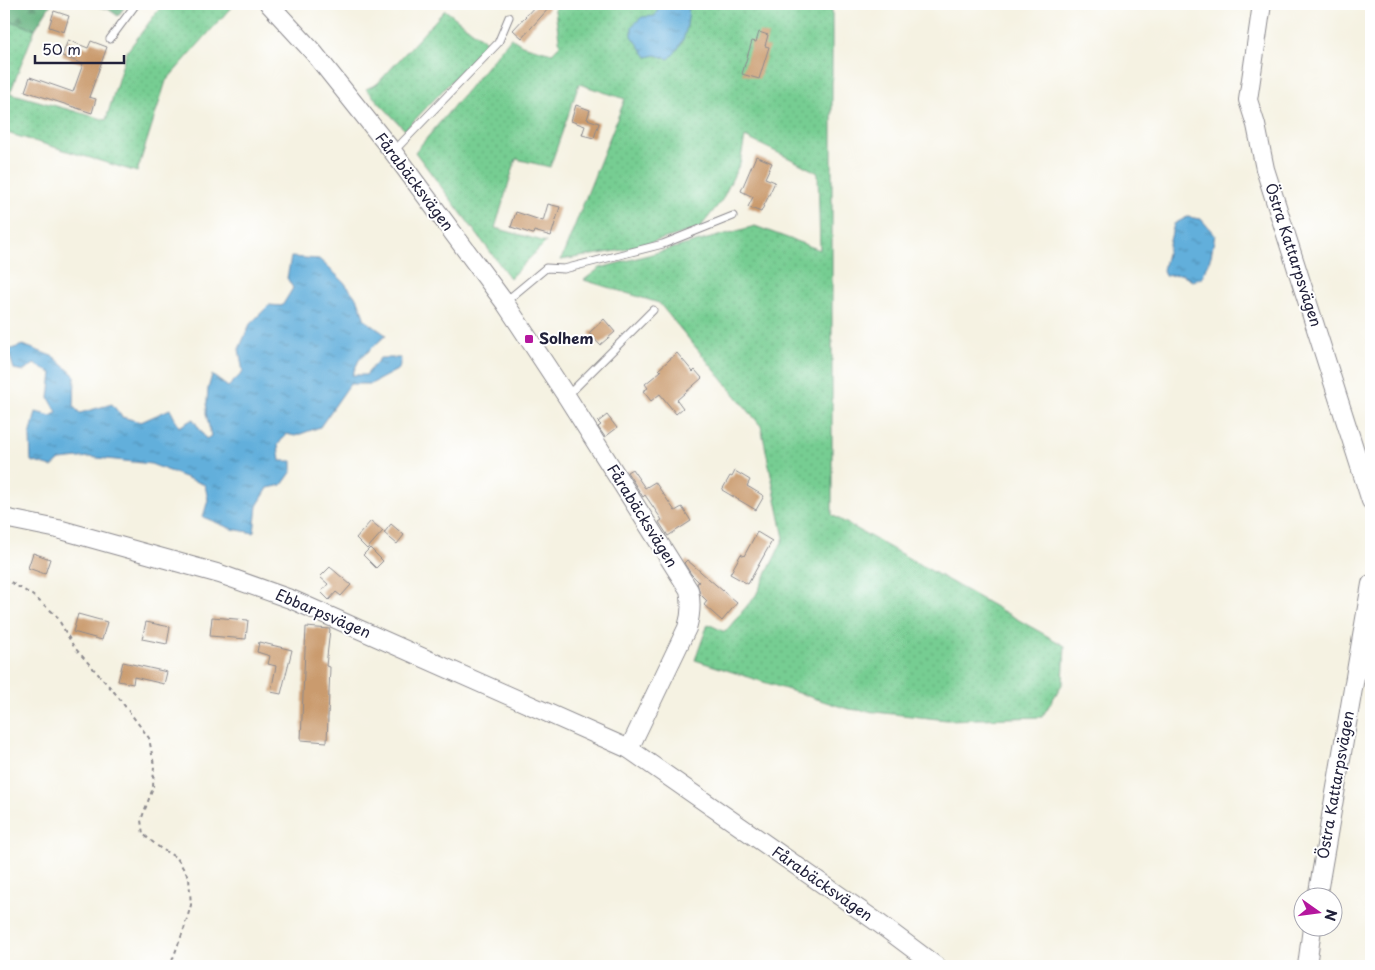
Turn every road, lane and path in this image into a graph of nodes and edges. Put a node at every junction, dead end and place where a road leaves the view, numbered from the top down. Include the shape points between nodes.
1 (136, 4) edge
2 (269, 4) edge
3 (1262, 4) edge
4 (509, 17) dead end
5 (110, 39) dead end
6 (393, 152) junction
7 (733, 216) dead end
8 (505, 302) junction
9 (653, 310) dead end
10 (567, 397) junction
11 (1371, 501) edge
12 (4, 518) edge
13 (4, 578) edge
14 (1371, 584) edge
15 (630, 749) junction
16 (1319, 888) edge
17 (1311, 938) edge
18 (168, 966) edge
19 (936, 966) edge
20 (1307, 966) edge

1 - 5 lane
2 - 6 street, Fårabäcksvägen via 314,53
3 - 11 street, Östra Kattarpsvägen via 1248,100 1265,169
4 - 6 lane via 498,43
6 - 8 street, Fårabäcksvägen
7 - 8 lane via 662,244 564,269 546,268
8 - 10 street, Fårabäcksvägen
9 - 10 lane
10 - 15 street, Fårabäcksvägen via 689,590 688,628
12 - 15 street, Ebbarpsvägen via 58,529 220,574 293,600
13 - 18 path via 56,615 74,647 148,738 154,766 153,788 141,820 143,834 177,858 189,878 191,905
14 - 16 street, Östra Kattarpsvägen
15 - 19 street, Fårabäcksvägen
17 - 20 street

